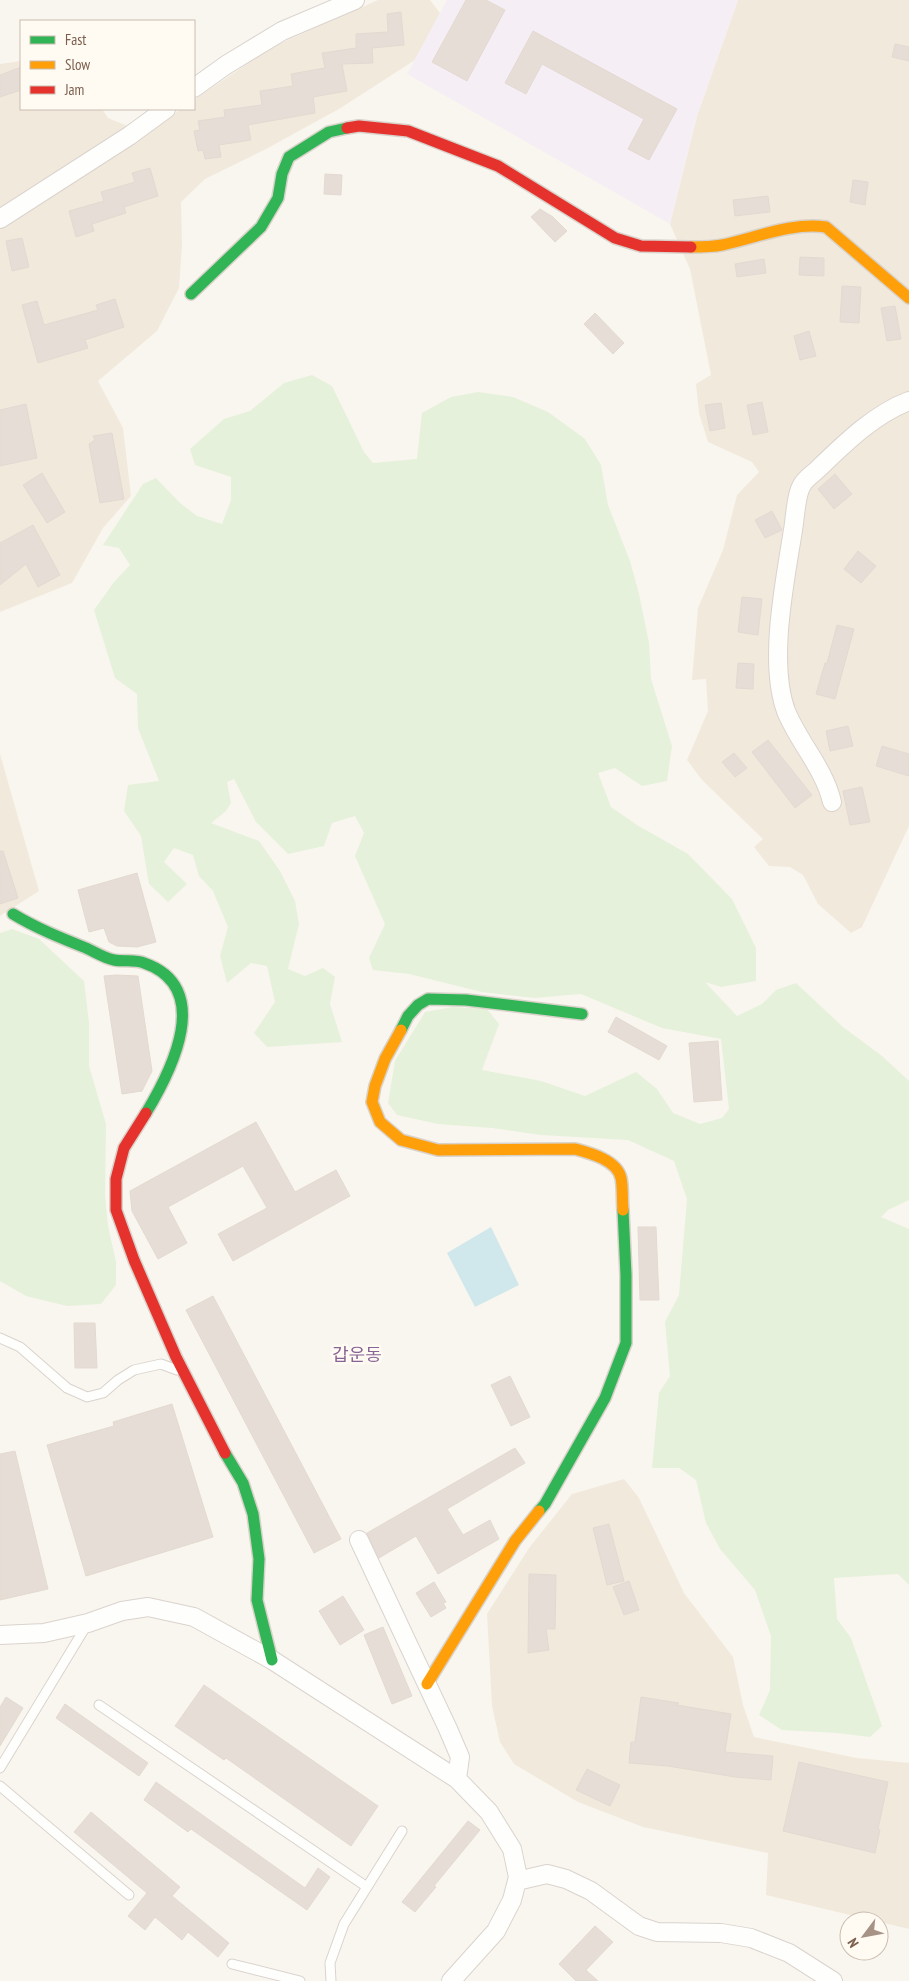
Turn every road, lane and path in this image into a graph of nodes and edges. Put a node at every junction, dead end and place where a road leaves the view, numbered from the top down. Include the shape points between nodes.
1 (356, 0) edge
2 (195, 87) edge
3 (165, 110) edge
4 (0, 219) edge
5 (191, 294) dead end
6 (909, 298) edge
7 (909, 402) edge
8 (832, 802) dead end
9 (13, 914) dead end
10 (582, 1014) dead end
11 (0, 1338) edge
12 (184, 1372) junction
13 (359, 1540) dead end
14 (88, 1623) junction
15 (0, 1635) edge
16 (272, 1660) junction
17 (427, 1684) junction
18 (99, 1706) dead end
19 (0, 1768) edge
20 (457, 1779) junction
21 (0, 1786) edge
22 (402, 1831) dead end
23 (516, 1881) junction
24 (367, 1887) junction
25 (129, 1895) dead end
26 (232, 1964) dead end
27 (300, 1981) edge
28 (331, 1981) edge
29 (451, 1981) edge
30 (833, 1981) edge

1 - 2 street via 282,31
3 - 4 street
5 - 6 street via 261,227 278,198 289,157 329,132 360,126 408,131 498,166 616,238 641,246 682,248 721,244 790,228 826,227
7 - 8 street via 874,420 843,445 801,486 797,505 781,606 778,680 787,711 828,785
9 - 12 street via 32,926 114,960 143,962 163,972 179,990 184,1014 171,1066 124,1148 116,1179 116,1210 134,1260
10 - 17 street via 428,998 408,1016 375,1086 372,1102 380,1122 402,1140 438,1150 575,1150 596,1155 610,1163 621,1176 626,1257 626,1343 605,1398 545,1504 515,1541
11 - 12 lane via 20,1347 68,1388 87,1397 103,1394 134,1370 161,1364
12 - 16 street via 220,1446 243,1483 253,1514 260,1559 257,1600
13 - 17 street
14 - 15 street via 44,1633
14 - 16 street via 122,1611 148,1607 194,1617
14 - 19 lane
16 - 20 street
17 - 20 street via 460,1757
18 - 24 lane
20 - 23 street via 489,1812 512,1849
21 - 25 lane
22 - 24 lane
23 - 29 street via 512,1900 496,1931
23 - 30 street via 547,1874 566,1879 591,1891 639,1926 657,1932 751,1938 789,1953
24 - 28 lane via 344,1924 330,1963
26 - 27 lane

